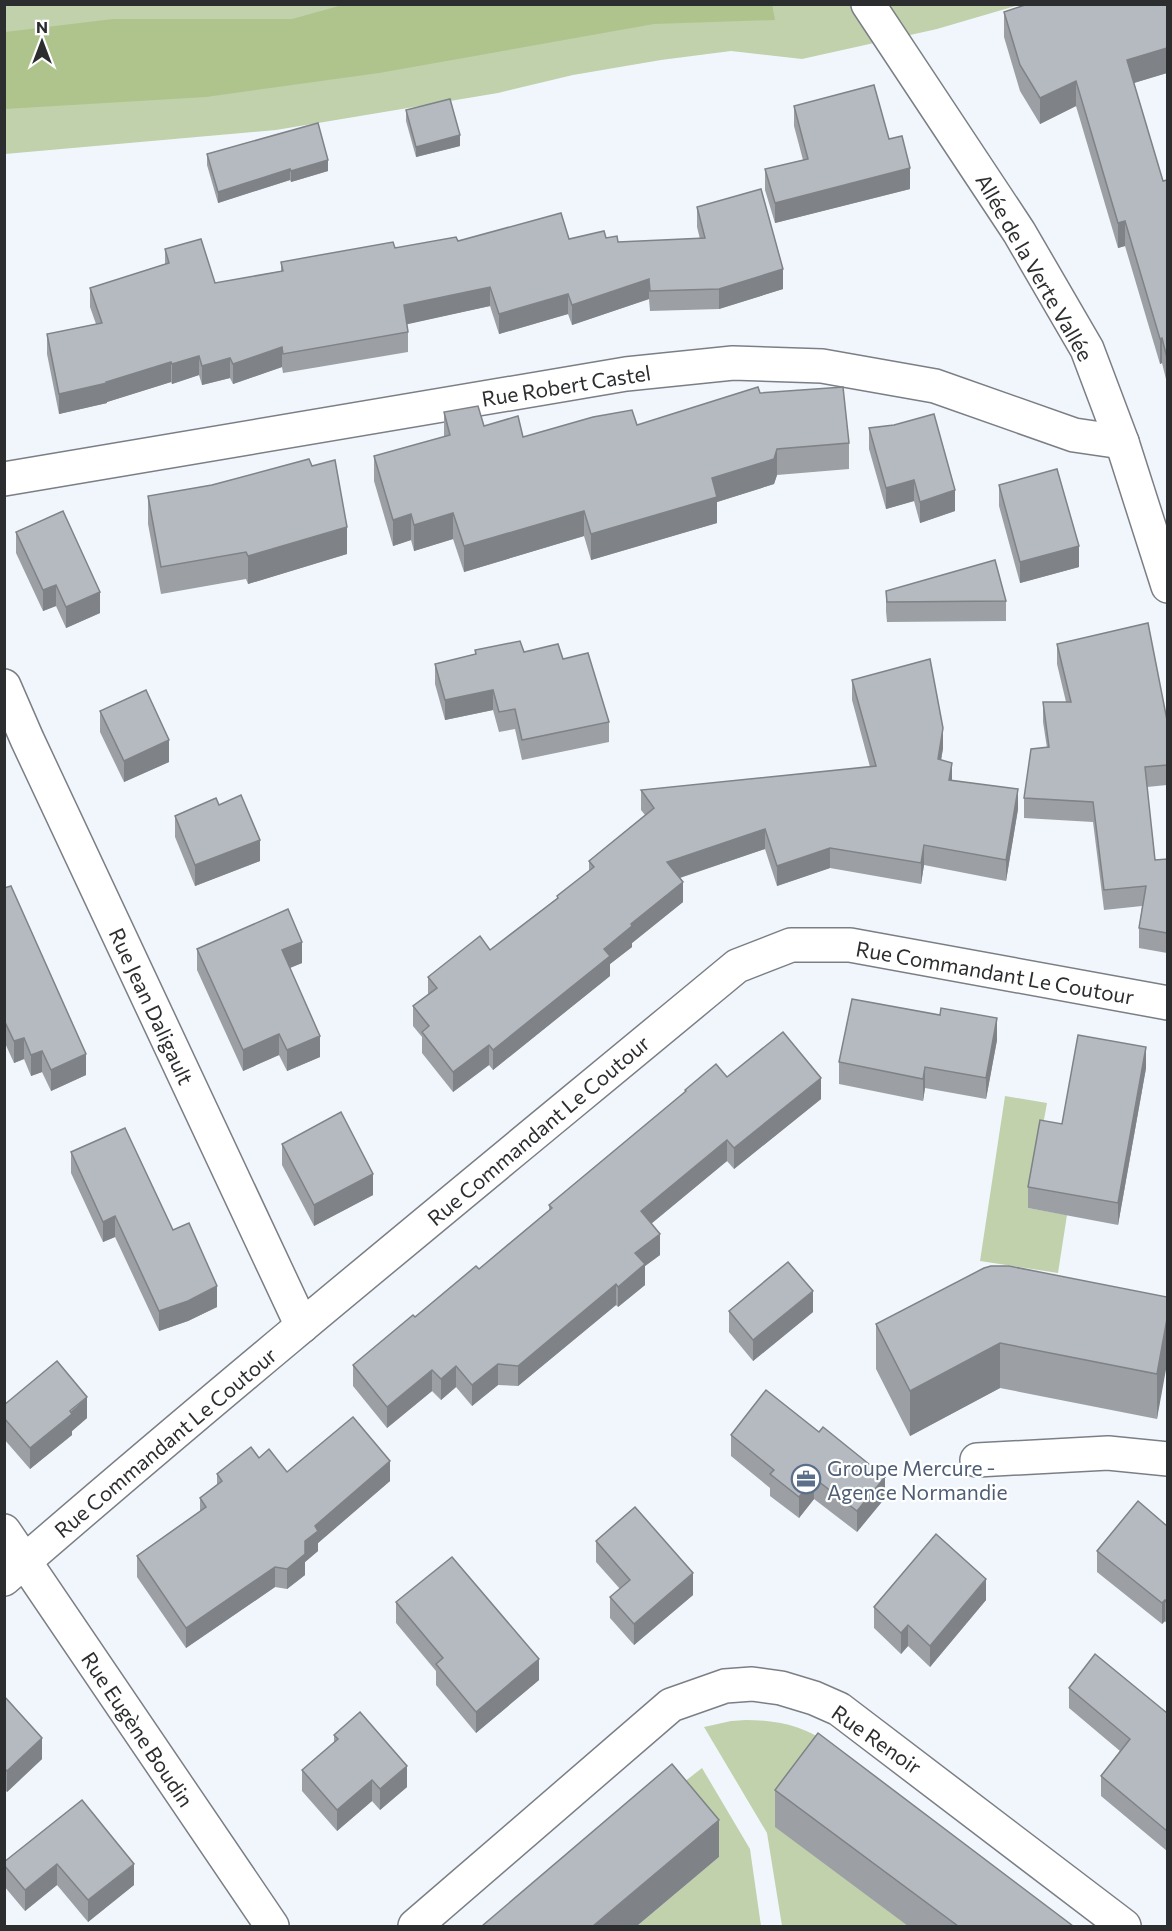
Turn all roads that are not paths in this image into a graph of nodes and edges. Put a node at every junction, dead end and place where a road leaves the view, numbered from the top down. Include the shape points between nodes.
1 (868, 4) edge
2 (1122, 441) junction
3 (4, 479) edge
4 (1167, 586) edge
5 (4, 686) edge
6 (1167, 1003) edge
7 (302, 1326) junction
8 (1167, 1459) edge
9 (976, 1460) dead end
10 (4, 1531) edge
11 (15, 1570) edge
12 (272, 1926) edge
13 (415, 1926) edge
14 (1124, 1926) edge

1 - 2 street, Allée de la Verte Vallée via 1019,232 1087,349
2 - 3 street, Rue Robert Castel via 1074,435 935,386 822,366 733,363 626,374
2 - 4 street, Allée de la Verte Vallée
5 - 7 street, Rue Jean Daligault
6 - 7 street, Rue Commandant Le Coutour via 850,945 791,945 737,966
7 - 11 street, Rue Commandant Le Coutour
8 - 9 street via 1108,1453
10 - 11 street, Rue Eugène Boudin
11 - 12 street, Rue Eugène Boudin
13 - 14 street, Rue Renoir via 671,1705 725,1686 752,1684 781,1688 839,1709

